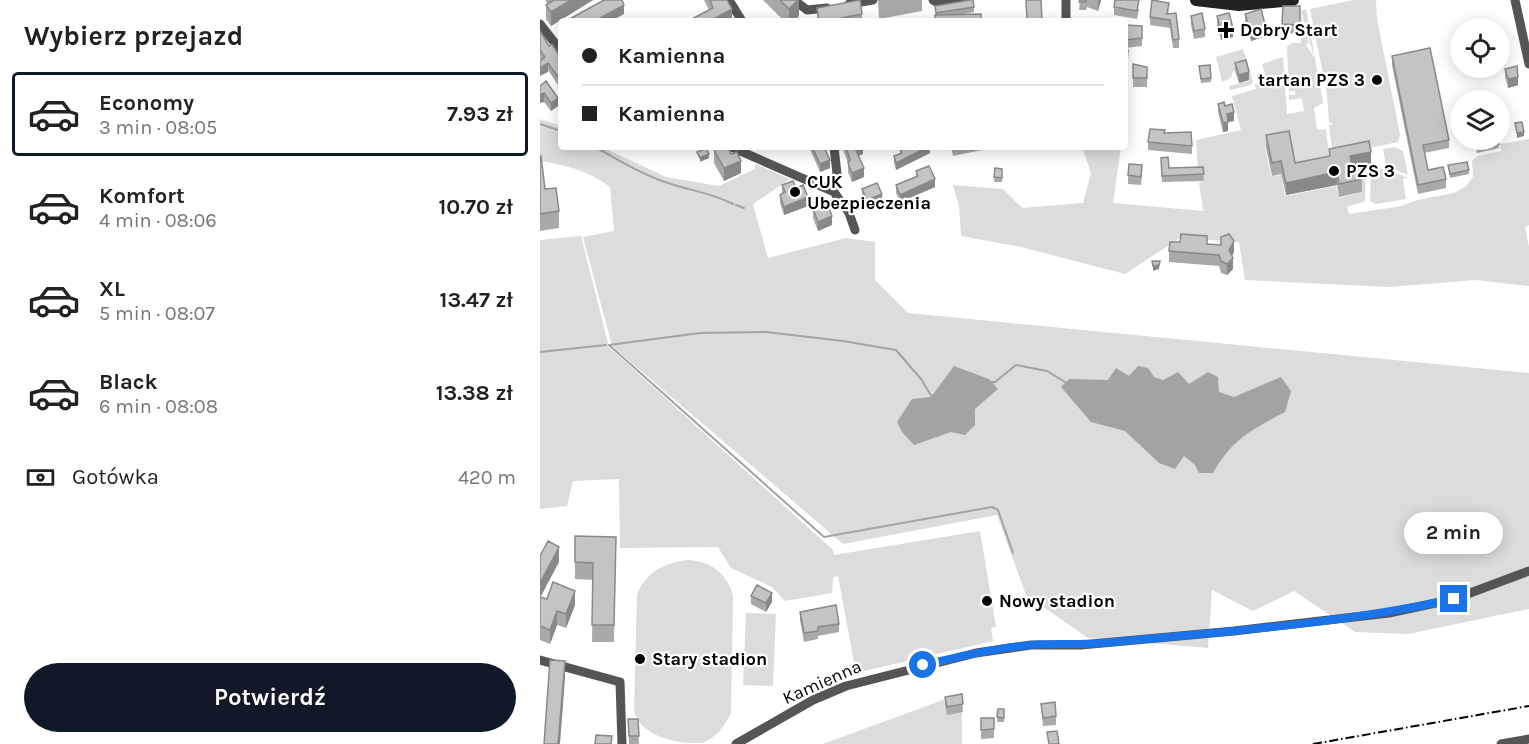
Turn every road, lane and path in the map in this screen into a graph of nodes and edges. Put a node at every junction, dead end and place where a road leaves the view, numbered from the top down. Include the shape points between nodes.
1 (729, 0) edge
2 (794, 0) edge
3 (873, 0) edge
4 (933, 0) edge
5 (962, 0) edge
6 (1066, 0) edge
7 (1196, 0) edge
8 (1293, 0) edge
9 (1515, 0) edge
10 (740, 18) edge
11 (1066, 18) edge
12 (540, 24) edge
13 (558, 47) edge
14 (1529, 63) edge
15 (738, 150) edge
16 (834, 150) edge
17 (827, 188) junction
18 (855, 230) dead end
19 (1529, 571) edge
20 (540, 660) edge
21 (1529, 731) edge
22 (1526, 740) edge
23 (622, 744) edge
24 (736, 744) edge
25 (1501, 744) edge

1 - 10 street
2 - 3 street via 804,9 813,10
4 - 5 street via 940,4
6 - 11 street
7 - 8 main road via 1239,5
9 - 14 street
12 - 13 street
15 - 17 street
16 - 17 street via 837,174
17 - 18 street via 840,198
19 - 24 street, Kamienna via 1454,599 1389,613 976,653 846,686 813,700
20 - 23 street via 620,682
21 - 22 street
22 - 25 street

